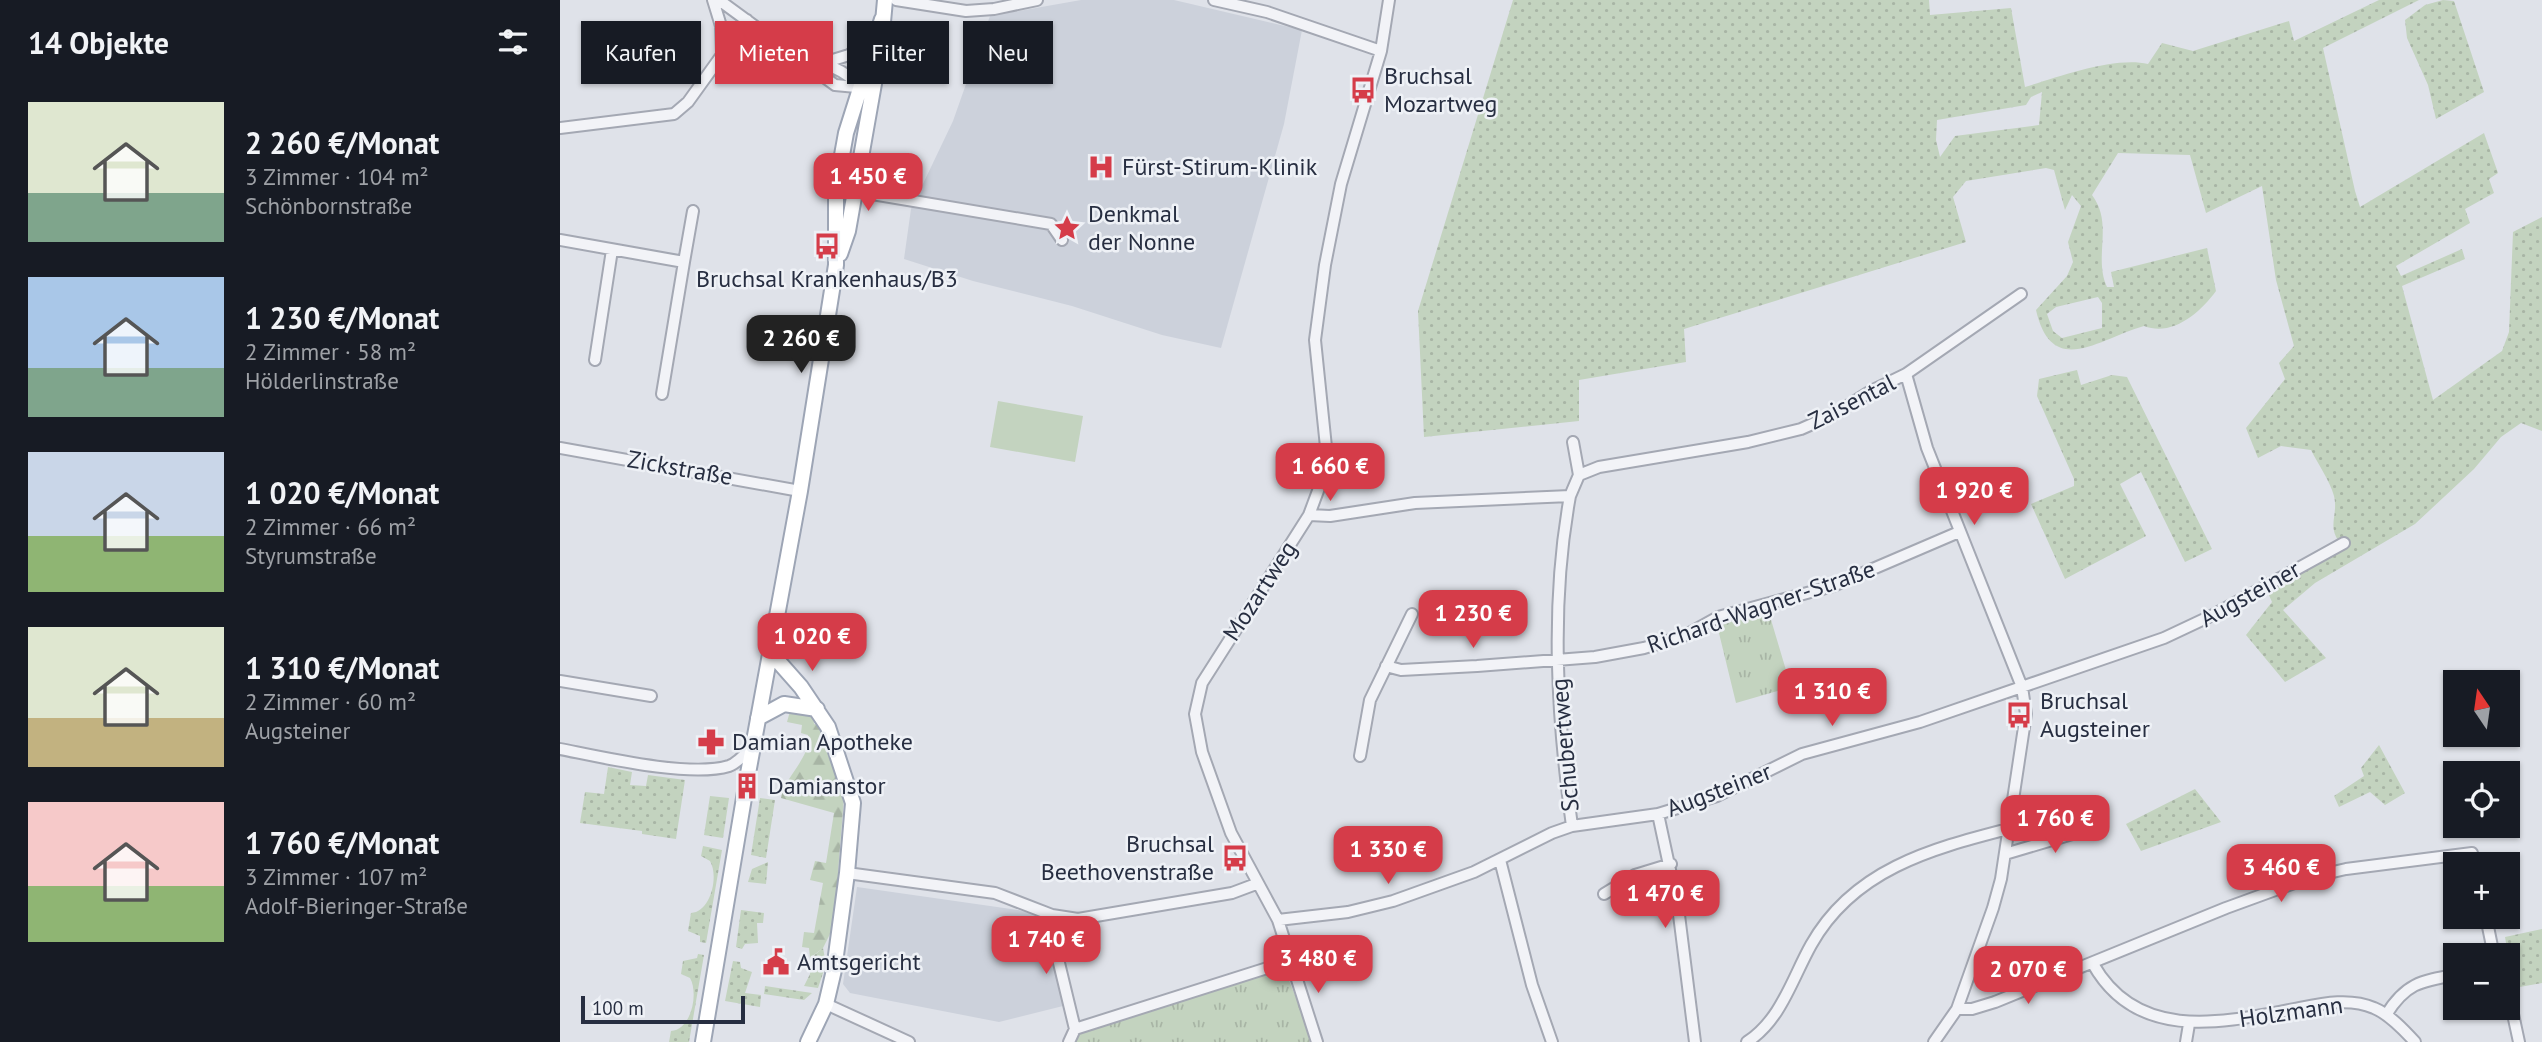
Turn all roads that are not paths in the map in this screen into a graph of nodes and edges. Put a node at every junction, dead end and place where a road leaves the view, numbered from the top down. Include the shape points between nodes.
1 (713, 0) edge
2 (719, 0) edge
3 (885, 0) edge
4 (896, 0) edge
5 (1037, 0) edge
6 (1214, 0) edge
7 (1389, 0) edge
8 (1022, 1) edge
9 (882, 19) joint
10 (747, 20) edge
11 (719, 21) edge
12 (1381, 51) junction
13 (715, 63) edge
14 (833, 67) edge
15 (833, 83) edge
16 (867, 84) edge
17 (866, 88) junction
18 (560, 128) edge
19 (836, 188) junction
20 (854, 191) junction
21 (693, 211) dead end
22 (560, 240) edge
23 (1062, 240) dead end
24 (611, 250) junction
25 (684, 262) junction
26 (836, 265) junction
27 (2021, 294) dead end
28 (595, 360) dead end
29 (1906, 374) junction
30 (662, 394) dead end
31 (1573, 442) dead end
32 (560, 448) edge
33 (1579, 475) junction
34 (800, 491) junction
35 (1570, 496) junction
36 (1309, 515) junction
37 (1959, 532) junction
38 (2344, 543) dead end
39 (1412, 614) dead end
40 (772, 641) junction
41 (1558, 660) junction
42 (1386, 666) junction
43 (560, 681) edge
44 (2022, 687) junction
45 (651, 696) dead end
46 (817, 709) junction
47 (758, 718) junction
48 (754, 745) junction
49 (560, 749) edge
50 (1360, 756) dead end
51 (1658, 814) junction
52 (1572, 826) junction
53 (2096, 827) dead end
54 (2008, 829) junction
55 (2005, 854) junction
56 (1500, 860) junction
57 (2443, 861) edge
58 (1671, 864) junction
59 (847, 873) junction
60 (1256, 884) junction
61 (1604, 894) dead end
62 (1052, 915) junction
63 (1278, 920) junction
64 (1290, 957) junction
65 (2093, 964) junction
66 (2443, 978) edge
67 (826, 1004) junction
68 (1957, 1009) junction
69 (2386, 1015) junction
70 (2514, 1020) edge
71 (2189, 1024) junction
72 (1075, 1029) junction
73 (704, 1042) edge
74 (808, 1042) edge
75 (909, 1042) edge
76 (1069, 1042) edge
77 (1317, 1042) edge
78 (1552, 1042) edge
79 (1695, 1042) edge
80 (1747, 1042) edge
81 (1934, 1042) edge
82 (2186, 1042) edge
83 (2415, 1042) edge
84 (2519, 1042) edge

1 - 11 street
2 - 10 street
3 - 9 main road
4 - 8 street via 966,11
5 - 8 street
6 - 12 street via 1267,12
7 - 12 street, Mozartweg
9 - 17 main road
12 - 36 street, Mozartweg via 1341,184 1326,255 1314,340 1326,447
13 - 18 street via 674,114
14 - 17 street
15 - 17 street
16 - 17 main road
17 - 19 main road
17 - 20 main road
19 - 20 street
19 - 26 main road
20 - 23 street via 1051,224
20 - 26 main road via 848,231
21 - 25 street
22 - 24 street
24 - 25 street
24 - 28 street
25 - 30 street
26 - 34 main road
27 - 29 street, Zaisental
29 - 33 street, Zaisental via 1801,429 1599,467
29 - 37 street via 1927,448
31 - 33 street
32 - 34 street, Zickstraße
33 - 35 street
34 - 40 main road
35 - 36 street via 1415,503
35 - 41 street, Schubertweg
36 - 60 street, Mozartweg via 1202,683 1195,714 1214,786
37 - 41 street, Richard-Wagner-Straße via 1833,586 1718,617 1684,636 1644,648
37 - 44 street
38 - 44 street, Augsteiner via 2180,632
39 - 42 street
40 - 46 main road via 778,661
40 - 47 main road
41 - 42 street, Richard-Wagner-Straße via 1401,670
41 - 52 street, Schubertweg via 1561,738
42 - 50 street via 1370,700
43 - 45 street
44 - 51 street, Augsteiner via 1920,722 1802,754 1726,792
44 - 54 street via 2026,727
46 - 47 main road via 784,704
46 - 59 main road via 839,753 853,803
47 - 48 main road
48 - 49 street via 733,764 718,768 655,765
48 - 73 main road
51 - 52 street, Augsteiner
51 - 58 street
52 - 56 street, Augsteiner via 1536,839
53 - 55 street
54 - 55 street
54 - 80 street via 1924,852 1886,869 1856,890 1818,933 1769,1023
55 - 68 street via 1993,908
56 - 63 street, Augsteiner via 1393,901 1348,912
56 - 78 street via 1532,985
57 - 65 street via 2346,869 2311,877
58 - 61 street via 1635,875
58 - 79 street
59 - 62 street via 996,893
59 - 67 main road
60 - 62 street via 1232,893 1105,916 1078,919
60 - 63 street, Mozartweg
62 - 72 street via 1052,934
63 - 64 street, Mozartweg
64 - 72 street
64 - 77 street, Mozartweg
65 - 68 street via 1996,1002
65 - 71 street, Holzmann via 2102,981 2130,1006
66 - 69 street via 2413,985 2397,997
67 - 74 main road
67 - 75 street
68 - 81 street
69 - 71 street, Holzmann via 2350,1002 2327,1003
69 - 83 street, Holzmann
70 - 84 street
71 - 82 street
72 - 76 street

